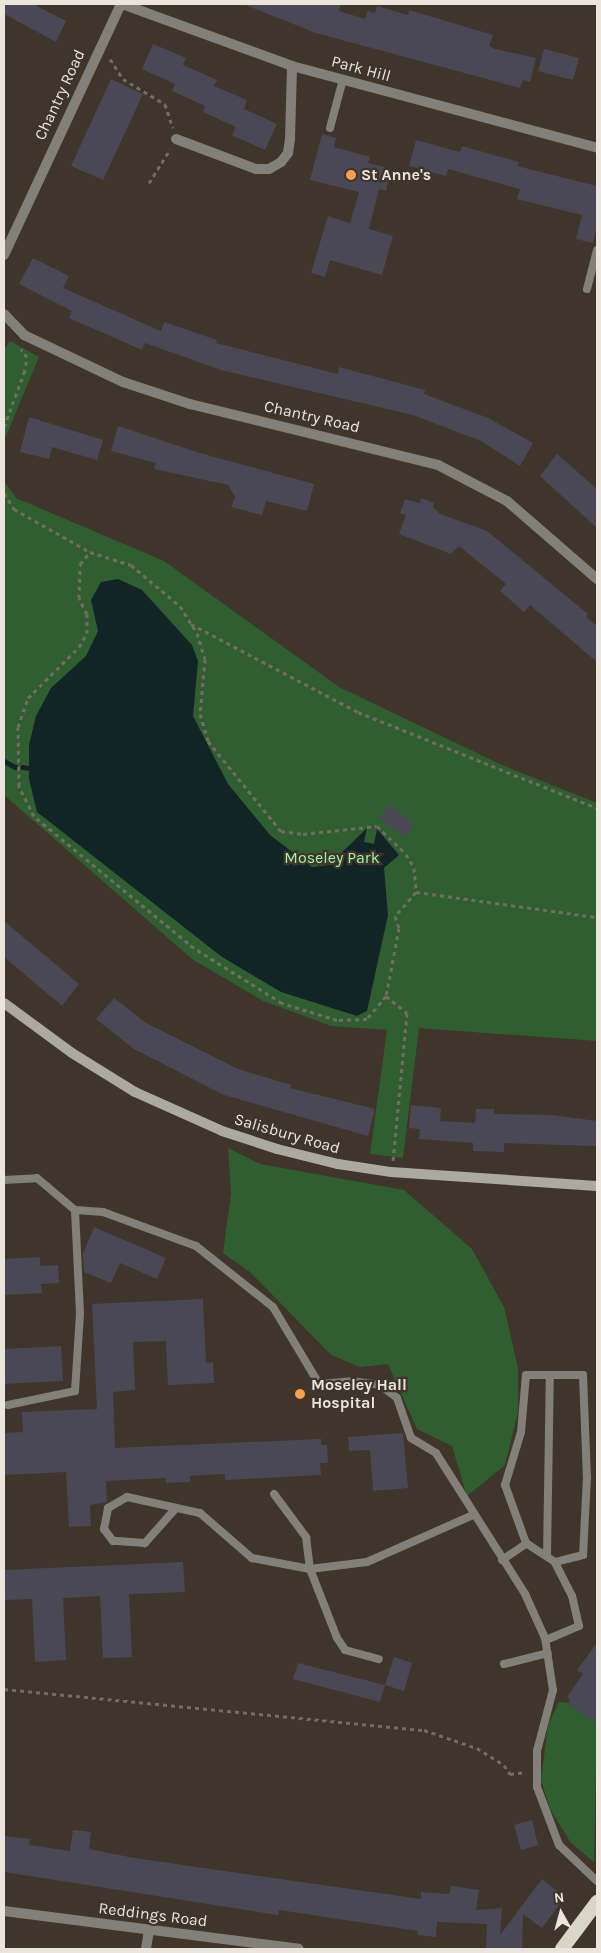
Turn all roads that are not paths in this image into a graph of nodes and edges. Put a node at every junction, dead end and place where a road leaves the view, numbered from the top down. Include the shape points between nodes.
1 (121, 4) edge
2 (292, 66) junction
3 (343, 80) junction
4 (330, 128) dead end
5 (176, 139) road end
6 (597, 148) edge
7 (597, 250) edge
8 (4, 256) edge
9 (587, 290) dead end
10 (4, 314) edge
11 (597, 579) edge
12 (4, 1003) edge
13 (4, 1180) edge
14 (597, 1186) edge
15 (75, 1210) junction
16 (550, 1375) junction
17 (8, 1405) dead end
18 (274, 1494) dead end
19 (176, 1508) junction
20 (473, 1515) junction
21 (527, 1543) junction
22 (547, 1556) junction
23 (502, 1560) junction
24 (555, 1562) junction
25 (310, 1569) junction
26 (546, 1640) junction
27 (548, 1653) junction
28 (380, 1660) dead end
29 (504, 1664) dead end
30 (597, 1881) edge
31 (597, 1902) edge
32 (4, 1911) edge
33 (148, 1930) junction
34 (146, 1949) edge
35 (299, 1949) edge
36 (562, 1949) edge

1 - 2 street, Park Hill
1 - 8 street, Chantry Road
2 - 3 street, Park Hill
2 - 5 street via 288,153 269,169 256,169
3 - 4 lane
3 - 6 street, Park Hill
7 - 9 lane
10 - 11 street, Chantry Road via 24,335 123,382 190,404 438,465 507,501
12 - 14 main road, Salisbury Road via 72,1053 134,1092 177,1112 278,1149 338,1164 391,1172
13 - 15 lane via 37,1178
15 - 17 lane via 80,1313 75,1391
15 - 20 lane via 103,1212 196,1246 273,1307 319,1384 352,1381 380,1384 397,1398 411,1438 436,1453
16 - 21 lane via 526,1375 521,1432 505,1485
16 - 22 lane
16 - 24 lane via 582,1375 587,1477 583,1555
18 - 25 lane via 306,1537
19 - 19 lane via 127,1498 108,1508 104,1529 113,1541 145,1543
19 - 25 lane via 200,1513 252,1558
20 - 23 lane
20 - 25 lane via 367,1562
21 - 22 lane
21 - 23 lane
22 - 24 lane
23 - 26 lane via 525,1594
24 - 26 lane via 572,1596 579,1626
25 - 28 lane via 345,1650
26 - 27 lane
27 - 29 lane
27 - 30 lane via 553,1690 537,1751 544,1811 559,1845
31 - 36 highway
32 - 33 street, Reddings Road
33 - 34 street
33 - 35 street, Reddings Road

